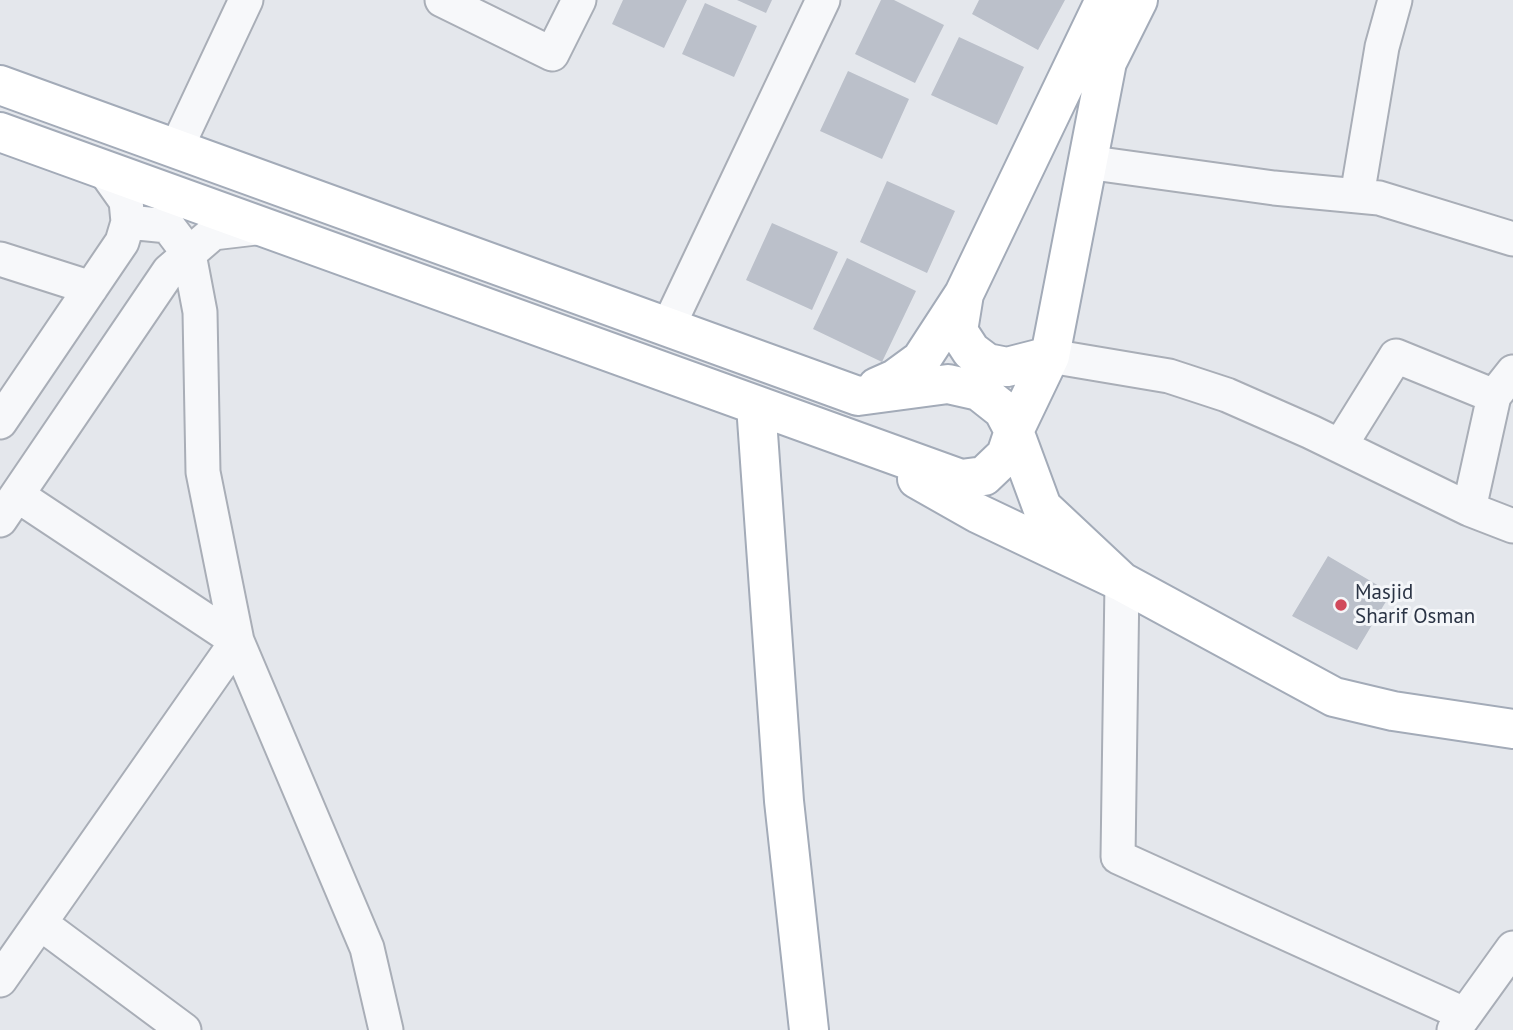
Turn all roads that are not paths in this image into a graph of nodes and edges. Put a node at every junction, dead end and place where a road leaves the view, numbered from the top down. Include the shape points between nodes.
1 (246, 0) edge
2 (442, 0) edge
3 (579, 0) edge
4 (824, 0) edge
5 (1105, 0) edge
6 (1138, 0) edge
7 (1395, 0) edge
8 (0, 85) edge
9 (0, 132) edge
10 (176, 149) junction
11 (1086, 162) junction
12 (104, 170) junction
13 (1357, 196) junction
14 (128, 222) junction
15 (264, 227) junction
16 (1513, 239) edge
17 (189, 254) junction
18 (0, 259) edge
19 (91, 288) junction
20 (964, 294) junction
21 (668, 327) junction
22 (1050, 356) junction
23 (1503, 384) edge
24 (858, 396) junction
25 (756, 405) junction
26 (0, 422) edge
27 (1014, 431) junction
28 (838, 434) junction
29 (1340, 446) junction
30 (8, 508) edge
31 (1469, 509) junction
32 (1513, 526) edge
33 (1122, 582) junction
34 (237, 641) junction
35 (1513, 729) edge
36 (40, 923) junction
37 (1513, 948) edge
38 (0, 980) edge
39 (1459, 1022) edge
40 (184, 1030) edge
41 (386, 1030) edge
42 (809, 1030) edge

1 - 10 street
2 - 3 street via 552,54
4 - 21 street
5 - 20 main road
6 - 11 main road via 1107,62
7 - 13 street via 1382,47
8 - 10 main road
9 - 12 main road
10 - 21 main road
11 - 13 street
11 - 22 main road
12 - 14 street via 126,201
12 - 15 main road
13 - 16 street via 1379,198
14 - 17 street via 168,226
14 - 19 street via 122,242
15 - 17 street via 213,233
15 - 25 main road
17 - 30 street via 169,271
17 - 34 street via 200,312 203,472
18 - 19 street
19 - 26 street
20 - 22 main road via 958,331 971,351 987,363 1007,367
20 - 24 main road via 921,360 895,379
21 - 24 main road
22 - 27 main road
22 - 29 street via 1169,376 1227,395
23 - 29 street via 1396,356
23 - 31 street
24 - 27 main road via 948,384 979,391 1003,410
25 - 28 main road
25 - 42 main road via 784,801
27 - 28 main road via 1006,455 984,476 961,479
27 - 33 main road via 1041,507
28 - 33 main road via 977,513
29 - 31 street
30 - 34 street
31 - 32 street
33 - 35 main road via 1334,697
33 - 39 street via 1118,857
34 - 36 street
34 - 41 street via 367,948
36 - 38 street
36 - 40 street
37 - 39 street

